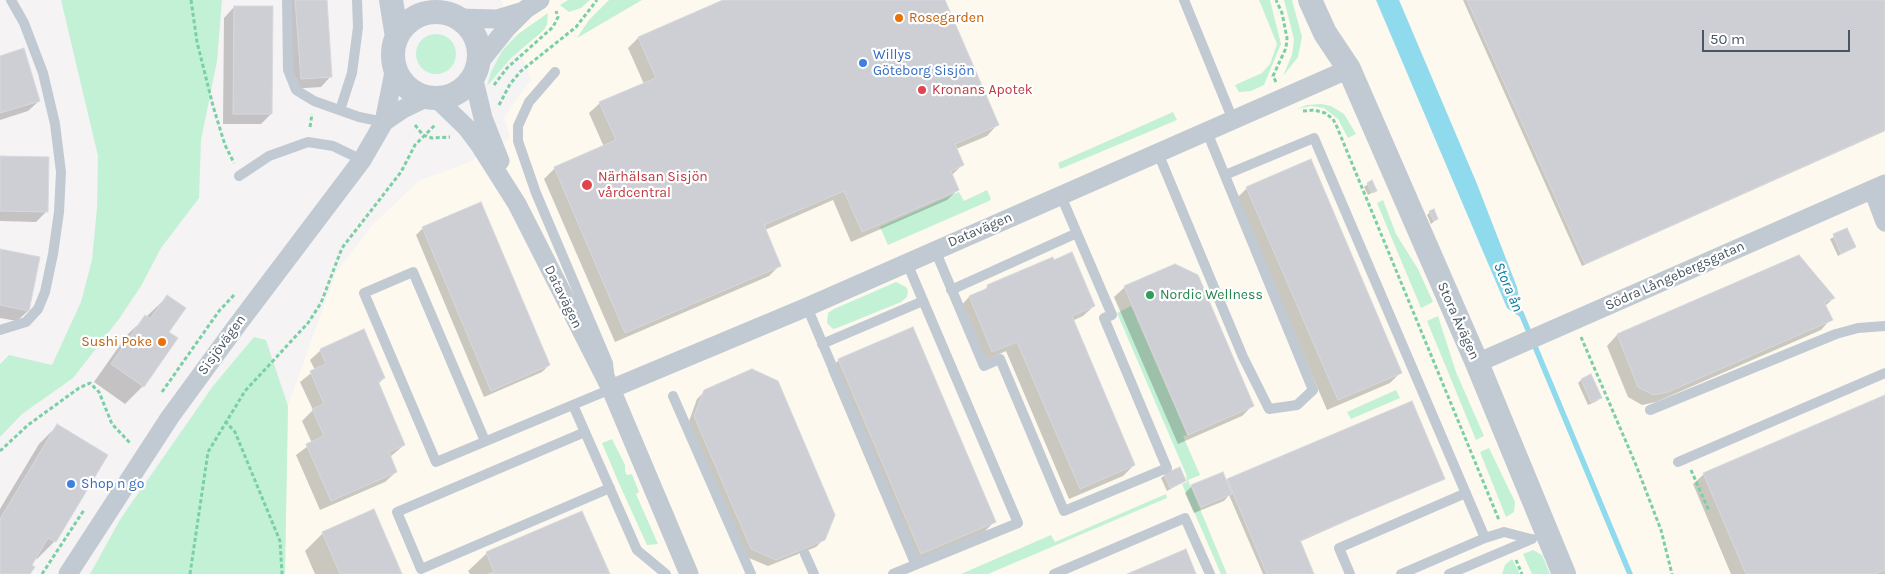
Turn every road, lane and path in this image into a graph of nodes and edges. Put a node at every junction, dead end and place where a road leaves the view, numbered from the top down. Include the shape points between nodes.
1 (10, 0) edge
2 (192, 0) edge
3 (287, 0) edge
4 (357, 0) edge
5 (391, 0) edge
6 (1184, 0) edge
7 (1276, 0) edge
8 (1310, 0) edge
9 (1327, 0) edge
10 (533, 5) edge
11 (443, 10) edge
12 (556, 11) dead end
13 (397, 37) junction
14 (395, 67) junction
15 (1349, 69) junction
16 (555, 72) dead end
17 (480, 77) junction
18 (432, 97) junction
19 (1283, 98) junction
20 (314, 101) junction
21 (340, 110) junction
22 (1233, 120) junction
23 (384, 122) junction
24 (1207, 132) junction
25 (308, 142) junction
26 (1158, 153) junction
27 (408, 156) dead end
28 (362, 160) junction
29 (1225, 175) junction
30 (239, 176) joint
31 (1879, 187) edge
32 (1061, 196) junction
33 (517, 204) junction
34 (1885, 222) edge
35 (1077, 234) junction
36 (935, 250) junction
37 (907, 263) junction
38 (951, 290) junction
39 (923, 301) junction
40 (807, 307) junction
41 (1575, 320) junction
42 (1885, 326) edge
43 (0, 330) edge
44 (822, 344) junction
45 (1477, 363) junction
46 (1885, 373) edge
47 (610, 389) junction
48 (674, 396) dead end
49 (573, 404) junction
50 (1650, 410) dead end
51 (225, 421) junction
52 (585, 432) junction
53 (485, 441) junction
54 (132, 445) dead end
55 (0, 451) edge
56 (1682, 460) joint
57 (610, 488) junction
58 (1466, 493) junction
59 (1709, 511) dead end
60 (1504, 532) junction
61 (1539, 536) junction
62 (1485, 538) junction
63 (1510, 548) junction
64 (805, 554) dead end
65 (916, 564) junction
66 (1454, 572) edge
67 (68, 574) edge
68 (190, 574) edge
69 (282, 574) edge
70 (666, 574) edge
71 (688, 574) edge
72 (752, 574) edge
73 (814, 574) edge
74 (893, 574) edge
75 (1054, 574) edge
76 (1210, 574) edge
77 (1350, 574) edge
78 (1401, 574) edge
79 (1522, 574) edge
80 (1564, 574) edge
81 (1672, 574) edge

1 - 43 lane via 24,23 44,73 61,172 56,229 42,301 26,322
2 - 30 path via 197,42 212,106
3 - 20 lane via 288,70 296,90
4 - 21 lane via 358,27 352,73
5 - 13 street
6 - 22 lane
7 - 19 path via 1287,38 1286,48 1273,76
8 - 15 street, Stora Åvägen via 1325,32
9 - 15 street, Stora Åvägen via 1340,30
10 - 11 street, Sisjövägen via 498,19
10 - 17 street, Sisjövägen via 506,30
11 - 13 street, Sisjövägen via 412,20
11 - 17 street via 470,28 477,41
12 - 17 path via 558,17 553,28 507,68
13 - 14 street, Sisjövägen
14 - 18 street via 405,84
14 - 23 street, Sisjövägen
15 - 19 street, Datavägen
15 - 45 street, Stora Åvägen
16 - 47 lane via 529,102 518,126 518,140 536,193 608,363
17 - 18 street, Sisjövägen via 448,96
17 - 33 street, Datavägen via 482,118
18 - 23 street, Sisjövägen via 404,108
18 - 33 street, Datavägen via 460,121 479,144
19 - 22 street, Datavägen
19 - 60 path via 1290,114 1319,111 1332,119 1337,128
20 - 21 lane
20 - 25 path
21 - 23 lane
22 - 24 street, Datavägen
23 - 28 street, Sisjövägen
24 - 26 street, Datavägen
24 - 29 lane
25 - 28 lane via 333,146
25 - 30 lane via 269,156
26 - 29 lane via 1243,357 1269,409 1297,405 1313,390
26 - 32 street, Datavägen
27 - 51 path via 401,172 342,248 322,302 308,323 258,374
28 - 67 street, Sisjövägen via 170,417
29 - 58 lane via 1314,138
31 - 34 street, Södra Långebergsgatan
31 - 41 street, Södra Långebergsgatan
32 - 35 lane
32 - 36 street, Datavägen
33 - 47 street, Datavägen
35 - 38 lane
35 - 38 lane via 1112,315 1104,318 1168,468 1064,511 1000,359 984,366
36 - 37 street, Datavägen
36 - 38 lane
37 - 39 lane
37 - 40 street, Datavägen
39 - 44 lane
39 - 65 lane via 1018,523
40 - 44 lane
40 - 47 street, Datavägen
41 - 45 street, Södra Långebergsgatan
41 - 81 path via 1664,537
42 - 50 lane via 1836,334
44 - 65 lane
45 - 61 street, Stora Åvägen
46 - 56 lane
47 - 49 lane
47 - 71 street, Datavägen
48 - 72 lane
49 - 52 lane
49 - 53 lane
51 - 68 path via 208,452
51 - 69 path via 235,432 280,541
52 - 57 lane
52 - 57 lane via 397,512 421,569
53 - 53 lane via 436,462 364,292 413,272
54 - 55 path via 112,424 100,392 90,383 28,425
56 - 59 path
57 - 70 lane via 637,550
58 - 62 lane
58 - 77 lane via 1339,548
60 - 61 lane
60 - 62 lane
61 - 63 lane
61 - 80 street, Stora Åvägen
62 - 78 lane
63 - 66 lane
63 - 79 path
64 - 73 lane
65 - 74 lane
75 - 76 lane via 1185,518

